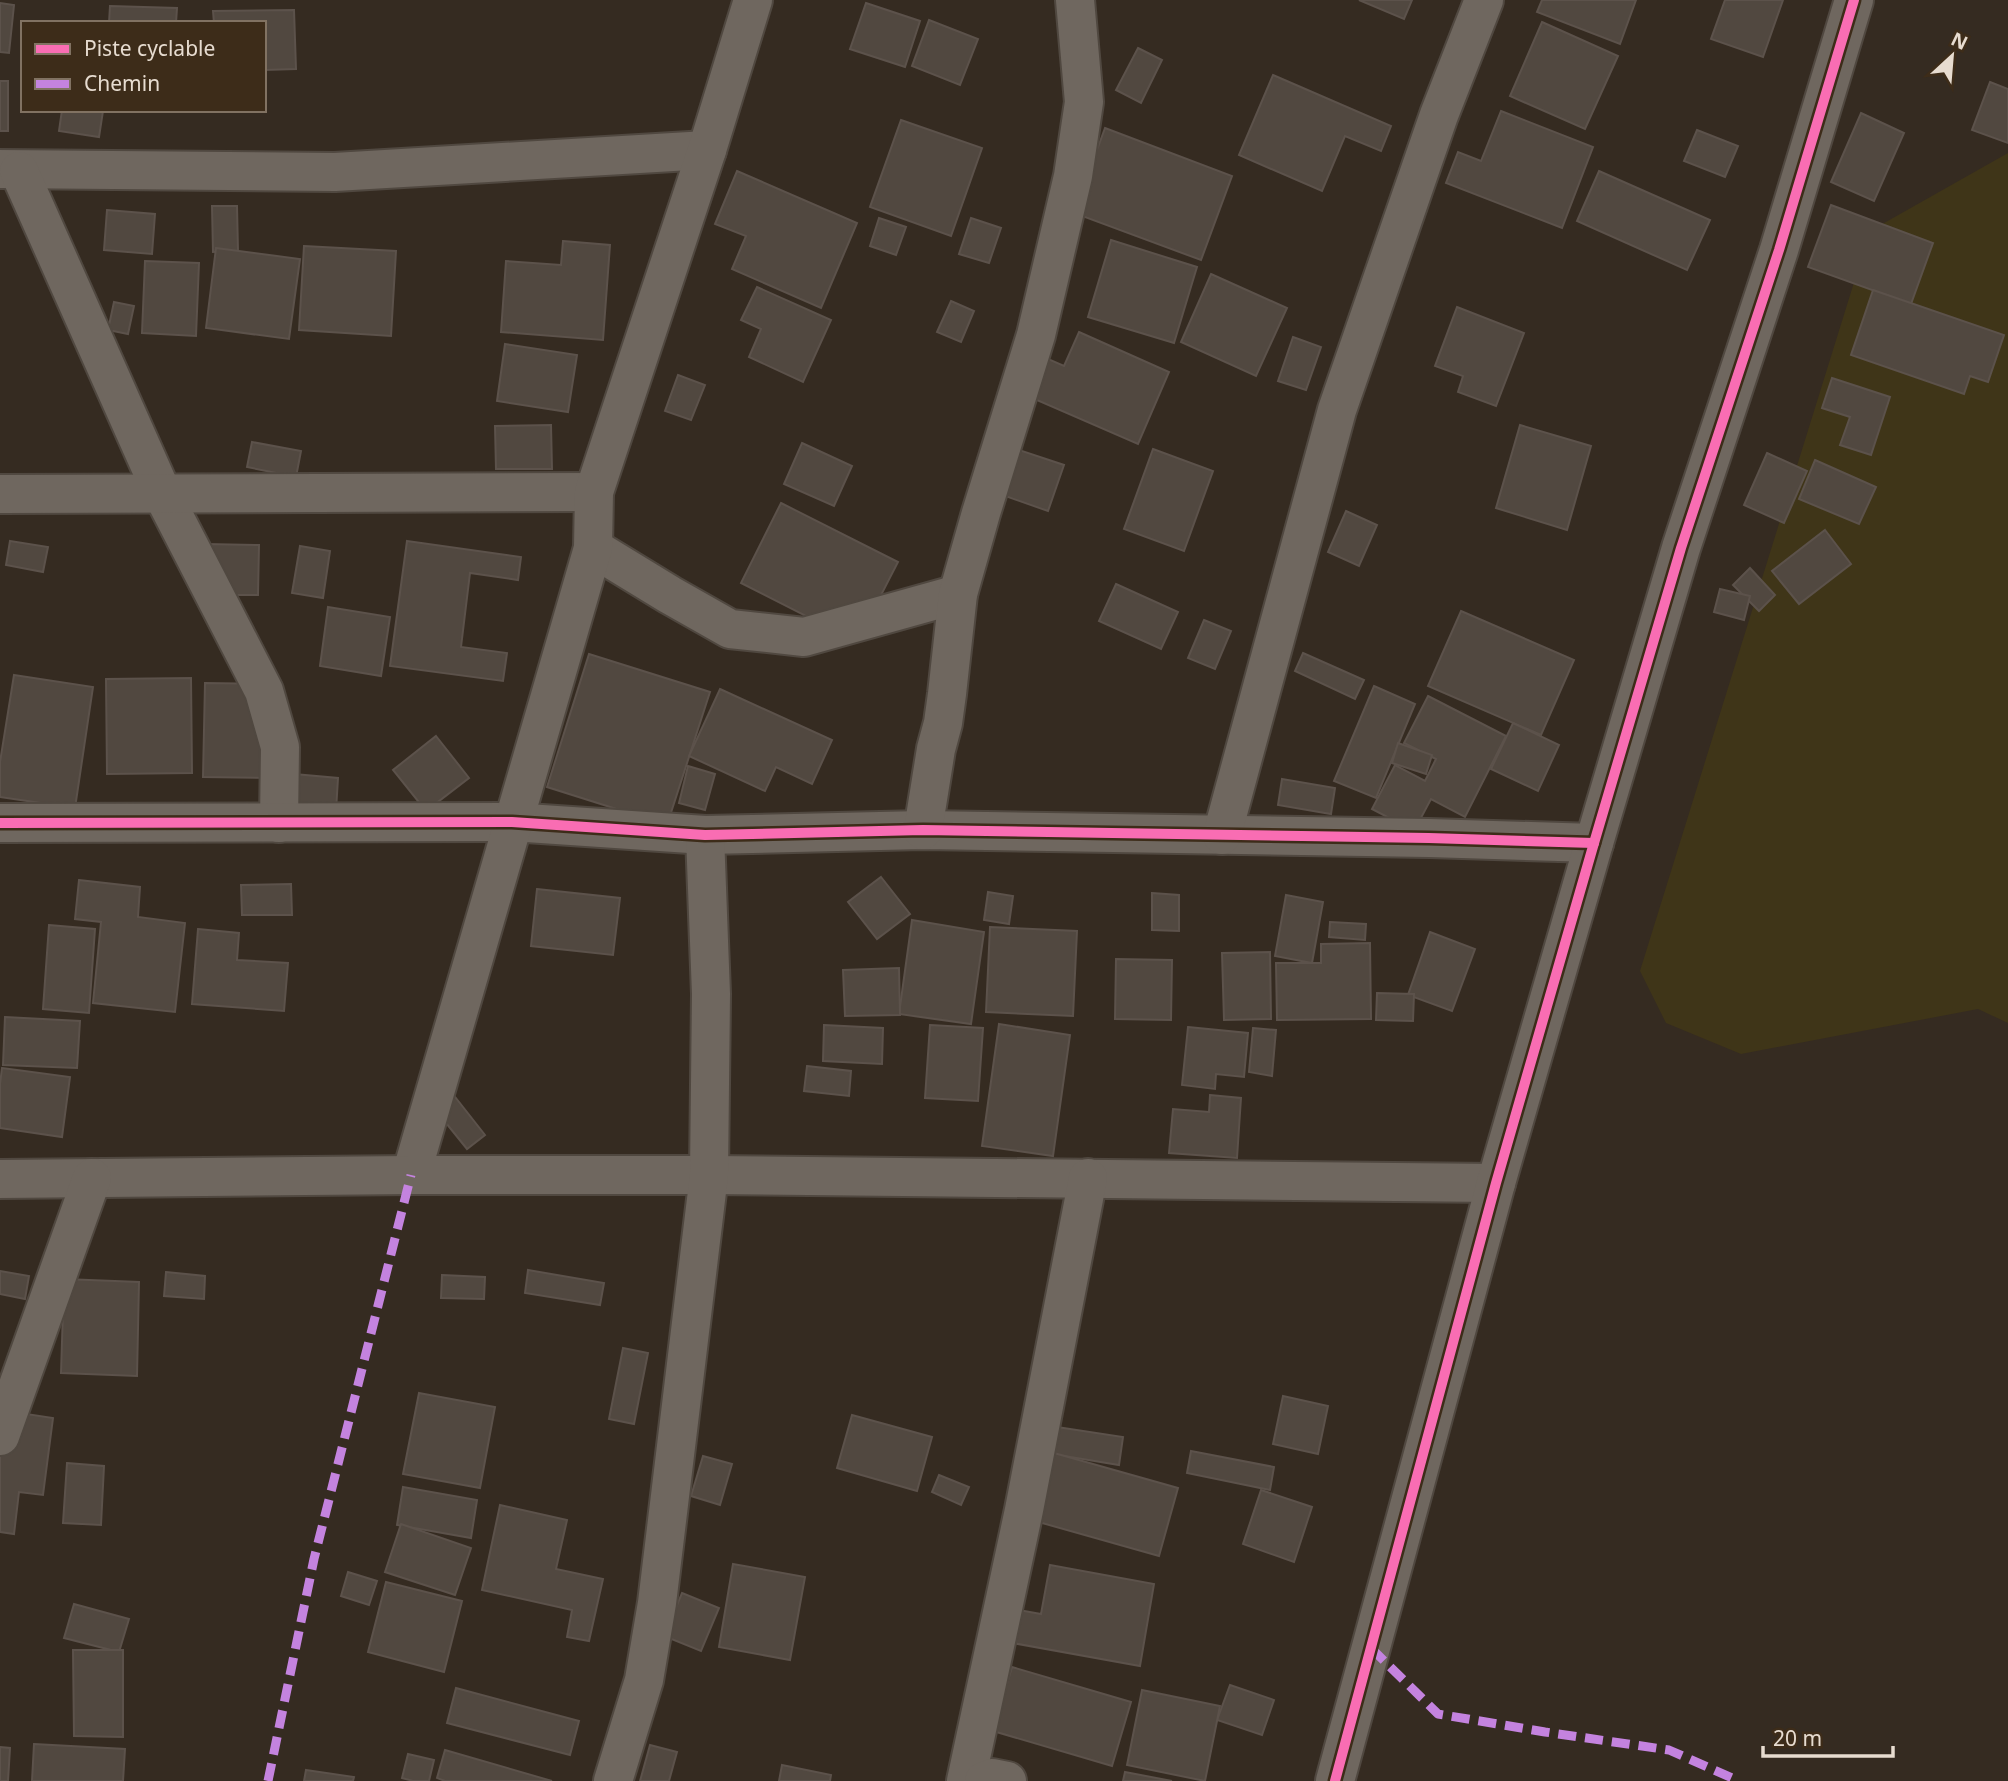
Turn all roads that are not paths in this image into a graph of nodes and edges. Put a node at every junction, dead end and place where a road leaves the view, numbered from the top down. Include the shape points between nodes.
1 (753, 0) edge
2 (1075, 0) edge
3 (1484, 0) edge
4 (1854, 0) edge
5 (707, 150) junction
6 (10, 170) edge
7 (594, 492) junction
8 (162, 493) junction
9 (0, 494) edge
10 (593, 548) junction
11 (958, 594) junction
12 (279, 822) junction
13 (512, 822) junction
14 (0, 823) edge
15 (923, 830) junction
16 (705, 835) junction
17 (1222, 835) junction
18 (1594, 843) junction
19 (411, 1175) junction
20 (709, 1175) junction
21 (92, 1178) junction
22 (1088, 1178) junction
23 (0, 1179) edge
24 (1496, 1183) junction
25 (0, 1436) edge
26 (613, 1781) edge
27 (966, 1781) edge
28 (984, 1781) edge
29 (1007, 1781) edge
30 (1335, 1781) edge

1 - 5 street
2 - 11 street via 1084,102 1073,176 1036,335
3 - 17 street via 1439,115 1337,410
4 - 18 street via 1779,250 1681,548
5 - 6 street via 335,172
5 - 7 street
6 - 8 street
7 - 8 street
7 - 10 street
8 - 9 street
8 - 12 street via 264,691 281,747
10 - 11 street via 730,629 804,637
10 - 13 street
11 - 15 street via 943,723
12 - 13 street
12 - 14 street
13 - 16 street
13 - 19 street
15 - 16 street
15 - 17 street
16 - 20 street via 711,994
17 - 18 street
18 - 24 street
19 - 20 street
19 - 21 street
20 - 22 street
20 - 26 street via 651,1641
21 - 23 street
21 - 25 street
22 - 24 street
22 - 27 street
24 - 30 street
28 - 29 street

